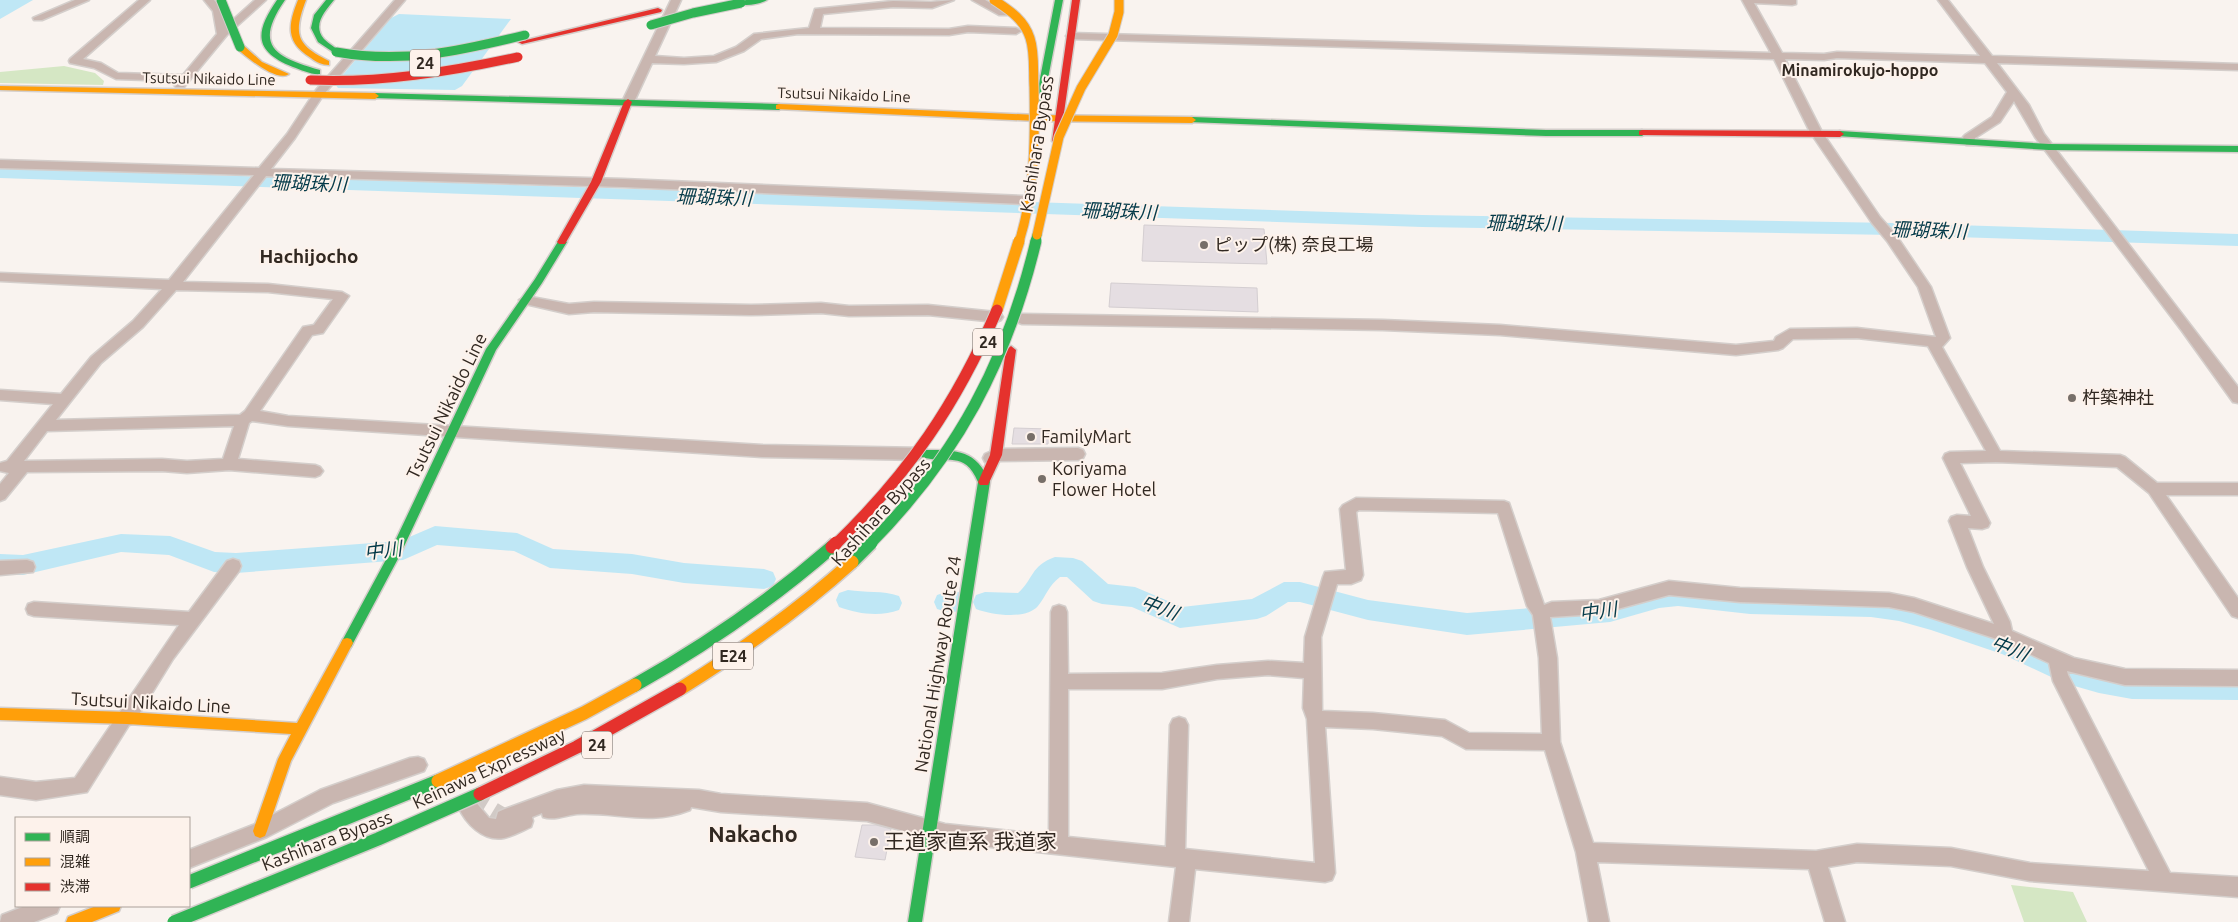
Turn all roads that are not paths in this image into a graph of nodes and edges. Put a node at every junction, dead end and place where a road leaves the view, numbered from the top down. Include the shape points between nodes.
1 (84, 0) edge
2 (145, 0) edge
3 (210, 0) edge
4 (221, 0) edge
5 (261, 0) edge
6 (282, 0) edge
7 (302, 0) edge
8 (330, 0) edge
9 (400, 0) edge
10 (763, 0) edge
11 (950, 0) edge
12 (978, 0) edge
13 (994, 0) edge
14 (1005, 0) edge
15 (1059, 0) edge
16 (1076, 0) edge
17 (1119, 0) edge
18 (1748, 0) edge
19 (1792, 0) edge
20 (1943, 0) edge
21 (682, 1) edge
22 (1004, 14) junction
23 (38, 18) dead end
24 (814, 30) junction
25 (1016, 31) junction
26 (222, 34) junction
27 (1052, 34) junction
28 (1071, 36) junction
29 (522, 48) junction
30 (1778, 56) junction
31 (647, 59) junction
32 (1987, 59) junction
33 (2238, 67) edge
34 (313, 76) junction
35 (187, 78) junction
36 (0, 88) edge
37 (2013, 92) junction
38 (172, 93) junction
39 (317, 96) junction
40 (628, 102) junction
41 (1059, 117) junction
42 (1036, 118) junction
43 (1816, 132) junction
44 (1970, 143) junction
45 (2049, 147) junction
46 (2238, 149) edge
47 (0, 164) edge
48 (263, 173) junction
49 (595, 183) junction
50 (1022, 202) junction
51 (0, 277) edge
52 (172, 285) junction
53 (526, 300) junction
54 (996, 317) junction
55 (1022, 319) junction
56 (1938, 342) junction
57 (1011, 350) junction
58 (0, 395) edge
59 (2238, 398) edge
60 (63, 399) junction
61 (246, 417) junction
62 (44, 426) junction
63 (452, 432) junction
64 (926, 454) junction
65 (955, 454) junction
66 (1078, 454) dead end
67 (996, 455) junction
68 (1996, 456) junction
69 (228, 464) junction
70 (979, 466) junction
71 (11, 468) edge
72 (315, 471) dead end
73 (984, 482) junction
74 (2238, 488) edge
75 (2154, 489) junction
76 (0, 495) edge
77 (233, 566) dead end
78 (0, 568) edge
79 (27, 568) dead end
80 (34, 609) dead end
81 (2238, 611) edge
82 (1059, 612) dead end
83 (1541, 613) junction
84 (192, 620) junction
85 (2005, 635) junction
86 (2057, 658) junction
87 (1312, 671) junction
88 (2238, 678) edge
89 (1060, 682) junction
90 (0, 714) edge
91 (126, 718) junction
92 (1316, 719) junction
93 (1179, 725) dead end
94 (300, 729) junction
95 (1552, 742) junction
96 (418, 765) dead end
97 (0, 786) edge
98 (699, 799) junction
99 (467, 806) junction
100 (506, 818) dead end
101 (930, 828) junction
102 (260, 831) junction
103 (1058, 845) junction
104 (1586, 852) junction
105 (1181, 858) junction
106 (190, 859) edge
107 (1816, 860) junction
108 (190, 876) edge
109 (190, 882) edge
110 (2165, 882) junction
111 (2238, 887) edge
112 (47, 907) edge
113 (111, 907) edge
114 (128, 907) edge
115 (9, 922) edge
116 (73, 922) edge
117 (90, 922) edge
118 (167, 922) edge
119 (174, 922) edge
120 (915, 922) edge
121 (1179, 922) edge
122 (1599, 922) edge
123 (1835, 922) edge

1 - 23 street
2 - 35 street via 74,60 97,65 116,76
3 - 26 street via 218,11
4 - 34 main road, bridge via 232,35 240,48 259,64 290,76
5 - 26 street
6 - 34 main road via 266,20 264,40 277,58
7 - 29 main road, 24 via 293,23 294,40 304,52 326,63 388,68
8 - 29 main road, bridge via 316,17 314,34 318,42 336,52 380,59
9 - 39 street
10 - 29 main road, bridge
11 - 24 street via 932,5 894,4 819,11
12 - 22 street
13 - 109 main road, Keinawa Expressway / E24, bridge via 1014,12 1032,40 1035,149 1020,244 1001,305 966,378 916,458 865,515 779,592 722,634 659,674 516,747
14 - 22 street
15 - 27 main road, Kashihara Bypass / 24
16 - 28 main road, Kashihara Bypass / 24
17 - 119 main road, Keinawa Expressway / E24, bridge via 1121,11 1115,32 1080,89 1055,150 1031,276 1006,345 938,465 881,533 800,608 739,652 605,732 429,818
18 - 19 street
18 - 30 street
20 - 32 street
21 - 29 main road
21 - 31 street
22 - 25 street via 1014,23
24 - 25 street
24 - 31 street via 758,36 730,54 708,60
25 - 27 street
26 - 35 street
27 - 42 main road, Kashihara Bypass / 24
28 - 30 street
28 - 41 main road, Kashihara Bypass / 24
29 - 34 main road, bridge via 432,69 388,75
30 - 32 street
30 - 43 street
31 - 40 street
32 - 33 street
32 - 37 street
35 - 38 street
36 - 38 main road, Tsutsui Nikaido Line
37 - 44 street via 1996,122 1969,137
37 - 45 street
38 - 39 main road, Tsutsui Nikaido Line
39 - 40 main road, Tsutsui Nikaido Line
39 - 48 street
40 - 42 main road, Tsutsui Nikaido Line
40 - 49 main road, Tsutsui Nikaido Line
41 - 42 main road, Tsutsui Nikaido Line
41 - 43 main road, Tsutsui Nikaido Line via 1546,133
41 - 55 main road, Kashihara Bypass / 24, bridge via 1044,218
42 - 50 main road, Kashihara Bypass / 24
43 - 44 main road, Tsutsui Nikaido Line
43 - 56 street via 1924,288 1943,338
44 - 45 main road, Tsutsui Nikaido Line
45 - 46 main road, Tsutsui Nikaido Line
45 - 59 street
47 - 48 street
48 - 49 street
48 - 52 street
49 - 50 street
49 - 53 main road, Tsutsui Nikaido Line
50 - 54 main road, Kashihara Bypass / 24
51 - 52 street
52 - 60 street via 138,324 96,360
52 - 61 street via 268,288 342,296 318,330 308,330
53 - 54 street via 569,308 928,310
53 - 63 main road, Tsutsui Nikaido Line via 492,349
54 - 64 main road, Kashihara Bypass / 24 via 979,365 962,399
55 - 56 street via 1383,325 1490,330 1736,350 1778,345 1790,334 1857,333
55 - 57 main road, Kashihara Bypass / 24
56 - 68 street via 1935,346
57 - 65 main road, Kashihara Bypass / 24
57 - 67 main road, 24
58 - 60 street
60 - 62 street
61 - 62 street
61 - 63 street
61 - 69 street
62 - 71 street
63 - 64 street via 762,451
63 - 94 main road, Tsutsui Nikaido Line via 396,551
64 - 65 main road
64 - 108 main road, Kashihara Bypass / 24 via 872,516 775,603 648,687 530,747
65 - 70 main road
65 - 99 main road, Kashihara Bypass / 24 via 922,498 860,566 740,661 637,724
66 - 67 street
67 - 70 street
67 - 73 main road, 24
68 - 75 street via 2120,461
68 - 85 street via 1950,458 1982,523 1957,522
69 - 71 street
69 - 72 street
70 - 73 main road, National Highway Route 24 / 24
71 - 76 street
73 - 101 main road, National Highway Route 24 / 24
74 - 75 street
75 - 81 street
77 - 84 street
78 - 79 street
80 - 84 street
82 - 89 street
83 - 85 street via 1552,608 1599,607 1669,588 1740,595 1889,600
83 - 87 street via 1535,606 1504,507 1356,504 1348,509 1355,575 1331,578 1313,637
83 - 95 street via 1548,658
84 - 91 street
85 - 86 street
86 - 88 street via 2072,665 2125,677
86 - 110 street via 2059,676
87 - 89 street via 1268,668 1162,681
87 - 92 street via 1312,708
89 - 103 street
90 - 91 main road, Tsutsui Nikaido Line
91 - 94 main road, Tsutsui Nikaido Line
91 - 97 street via 80,786 36,790
92 - 95 street via 1445,728 1466,742
92 - 105 street via 1325,873
93 - 105 street
94 - 102 main road, Tsutsui Nikaido Line via 285,759
95 - 104 street
96 - 102 street via 327,796
98 - 99 street via 664,810 559,808 503,829 484,826
98 - 100 street via 584,794 557,799
98 - 101 street via 867,812
99 - 118 main road, Kashihara Bypass / 24
101 - 103 street via 945,833
101 - 120 main road, National Highway Route 24 / 24
102 - 106 street
103 - 105 street
104 - 107 street
104 - 122 street
105 - 121 street
107 - 110 street via 1857,853 1951,857 2030,872
107 - 123 street
110 - 111 street
112 - 115 street
113 - 116 main road
114 - 117 main road

